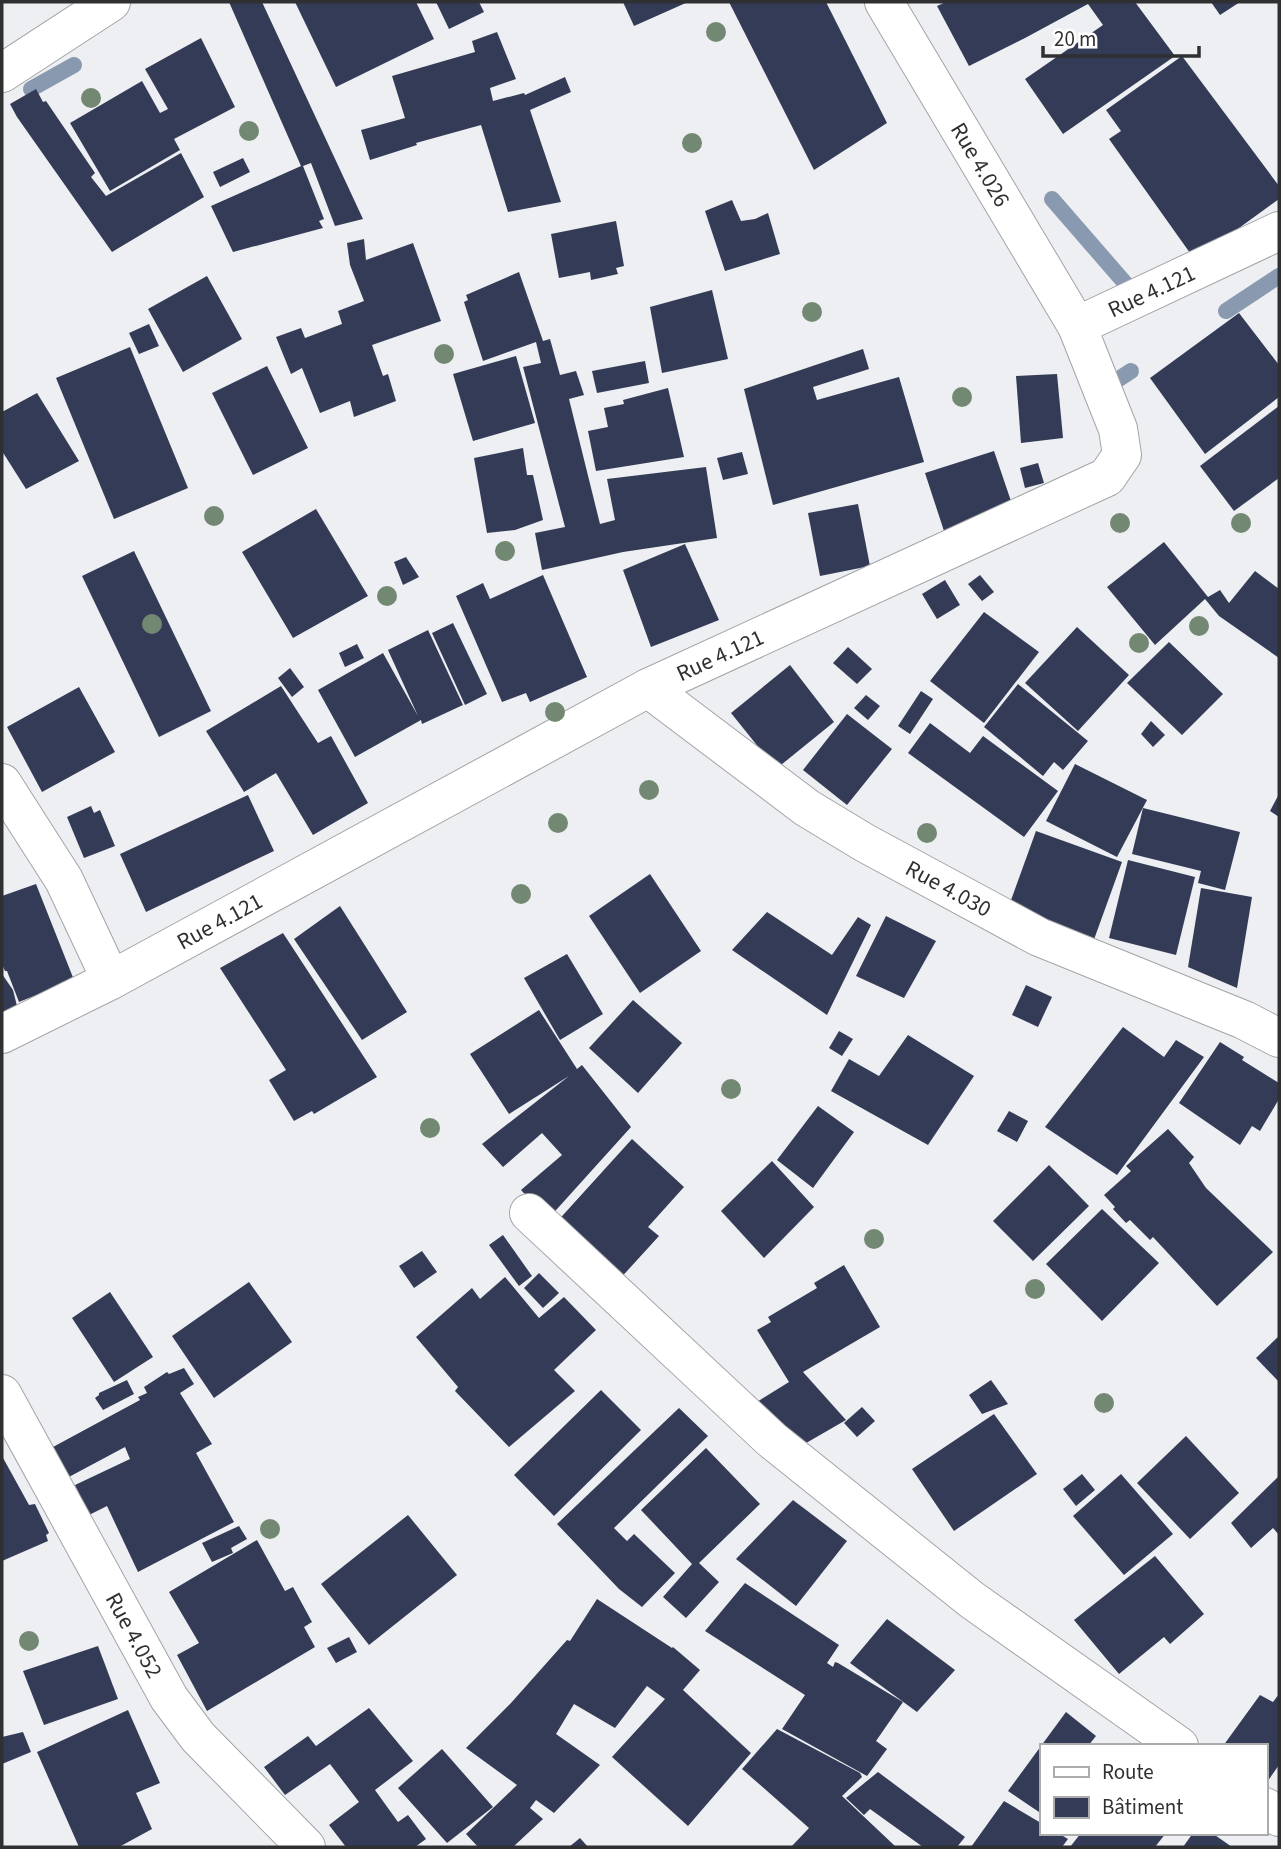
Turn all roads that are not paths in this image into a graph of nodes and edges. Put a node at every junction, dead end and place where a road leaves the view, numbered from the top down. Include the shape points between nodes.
1 (111, 2) edge
2 (884, 2) edge
3 (2, 73) edge
4 (1279, 231) edge
5 (1077, 326) junction
6 (648, 688) junction
7 (2, 783) edge
8 (111, 980) junction
9 (2, 1034) edge
10 (1279, 1038) edge
11 (529, 1213) dead end
12 (2, 1394) edge
13 (1176, 1744) edge
14 (306, 1847) edge

1 - 3 street
2 - 5 street, Rue 4.026
4 - 5 street, Rue 4.121
5 - 6 street, Rue 4.121 via 1118,429 1122,455 1108,477
6 - 8 street, Rue 4.121
6 - 10 street, Rue 4.030 via 807,808 865,843 1039,937
7 - 8 street via 64,880
8 - 9 street, Rue 4.121
11 - 13 street via 772,1440 972,1600
12 - 14 street, Rue 4.052 via 169,1698 198,1737

